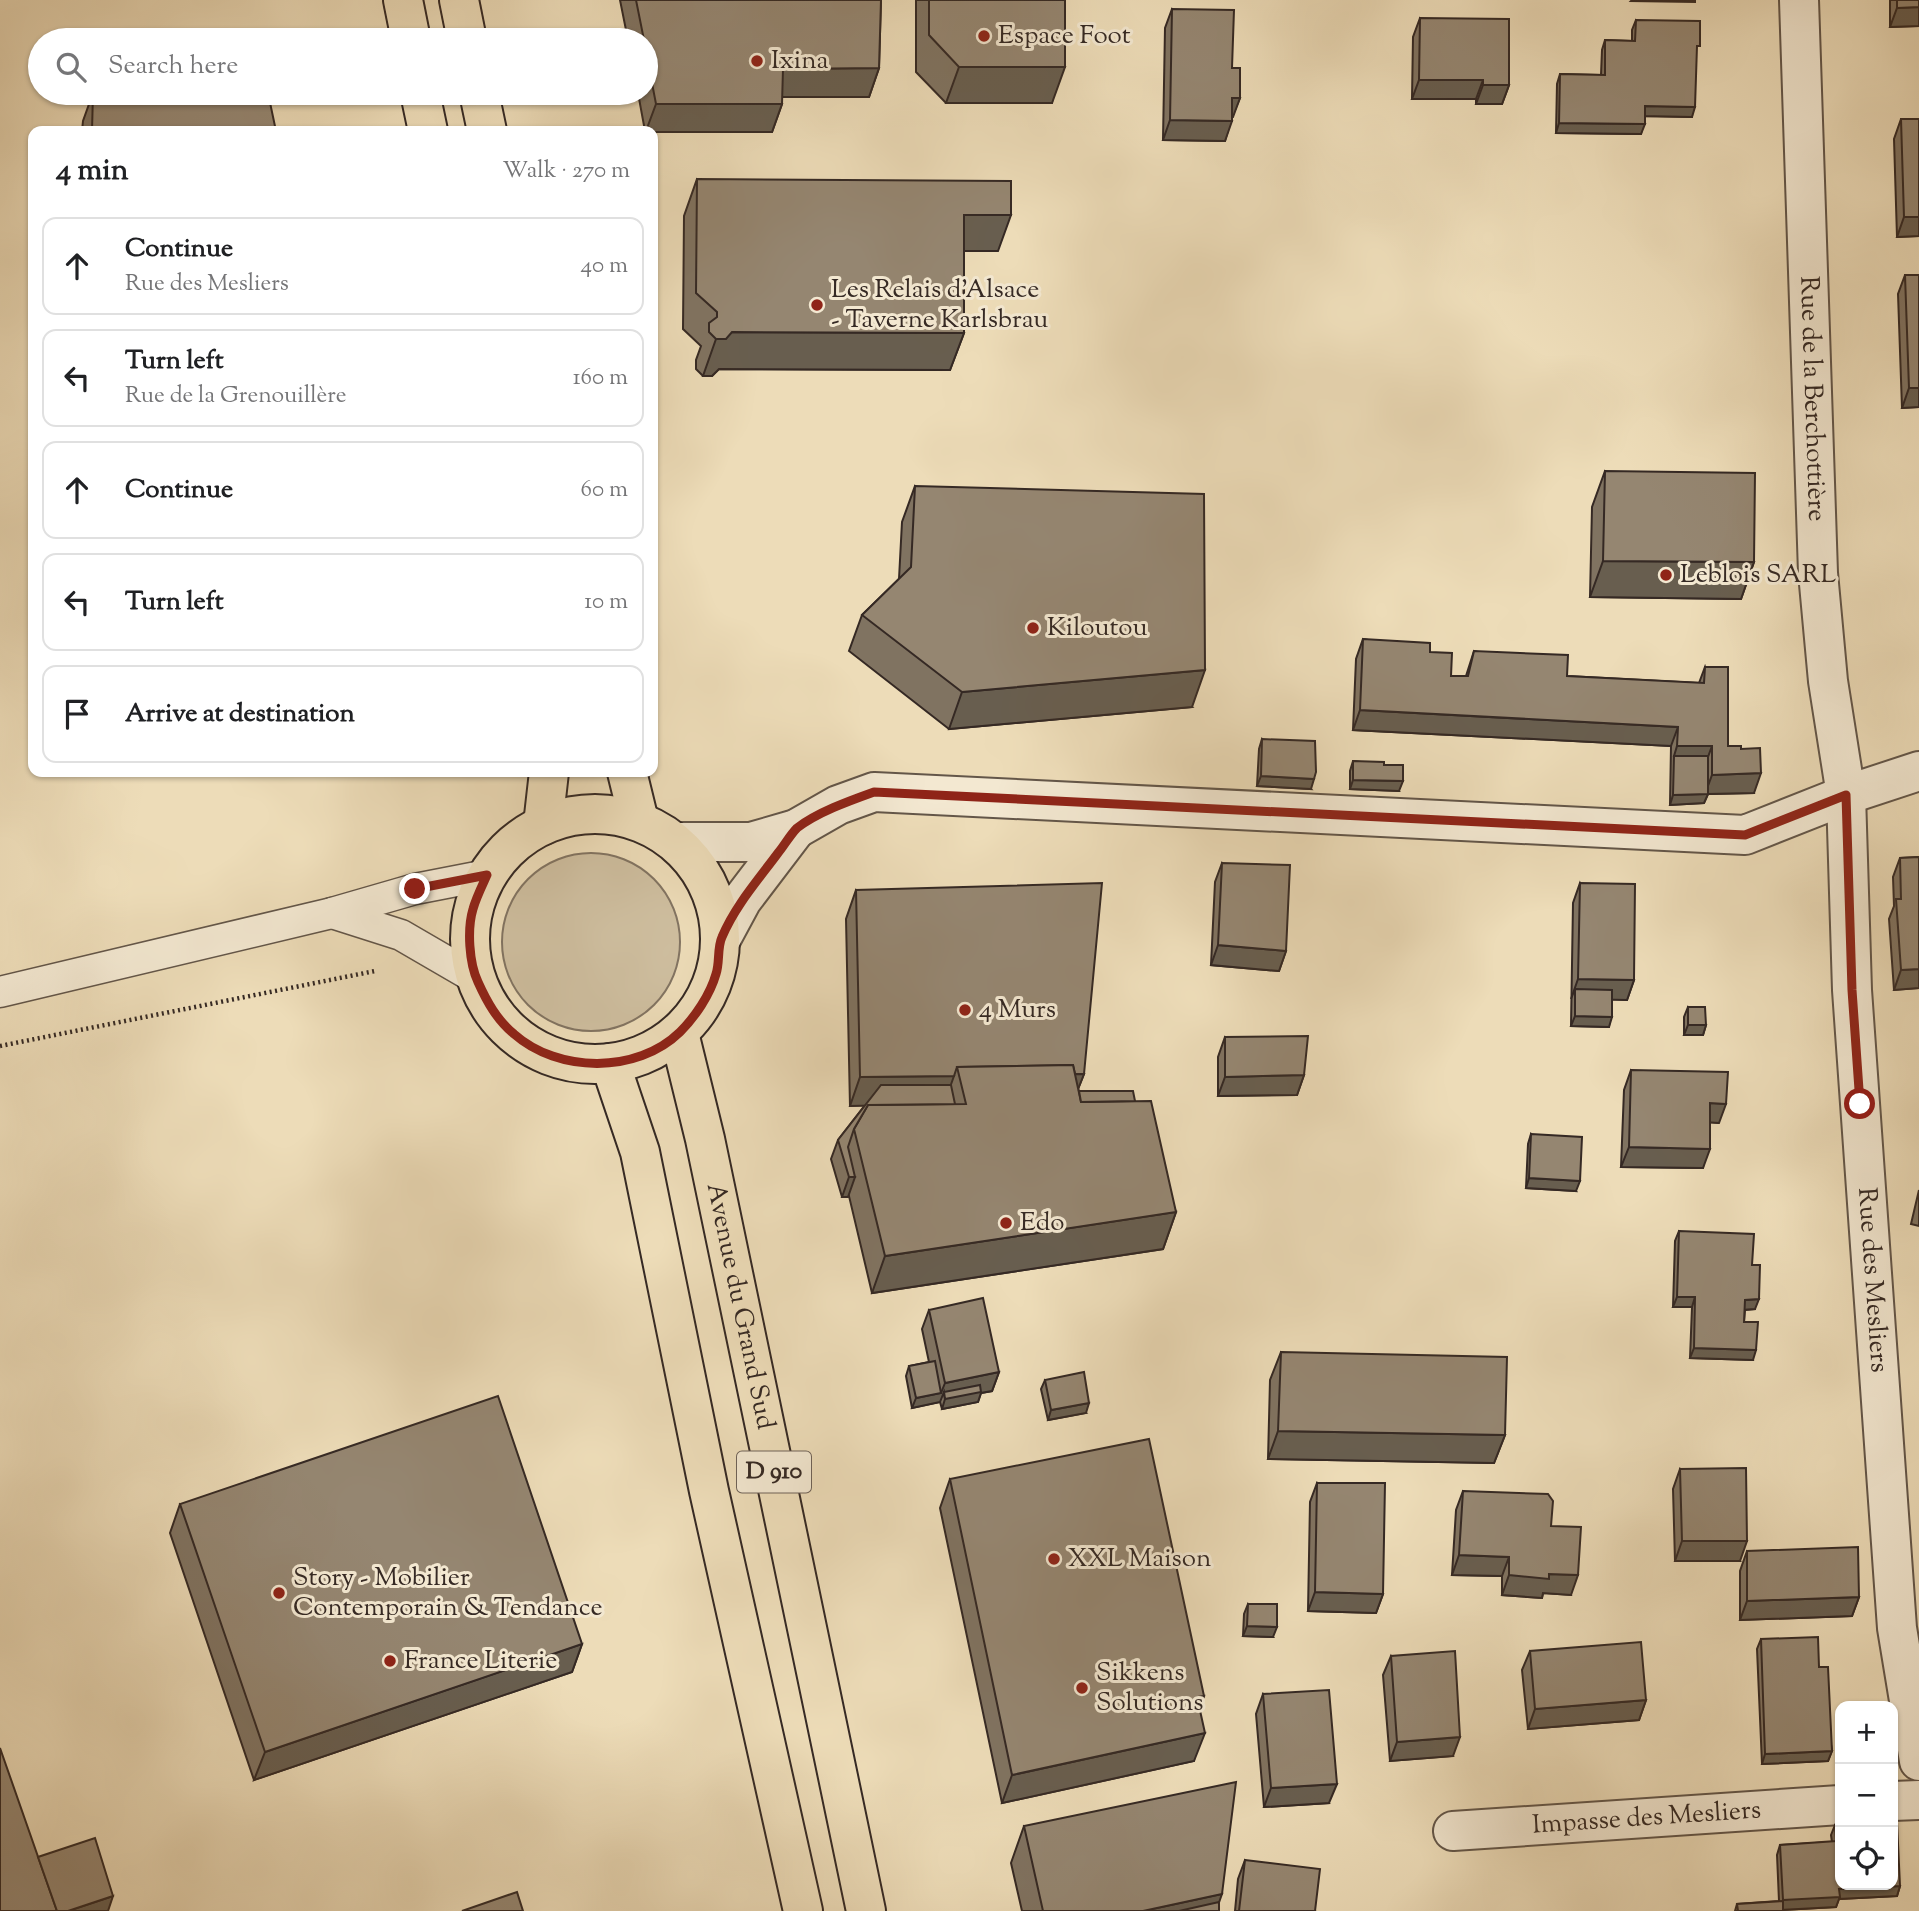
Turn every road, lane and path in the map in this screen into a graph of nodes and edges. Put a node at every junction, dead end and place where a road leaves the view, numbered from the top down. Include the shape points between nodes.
1 (403, 0) edge
2 (459, 0) edge
3 (1799, 0) edge
4 (409, 28) edge
5 (465, 28) edge
6 (423, 105) edge
7 (482, 105) edge
8 (427, 126) edge
9 (486, 126) edge
10 (1919, 771) edge
11 (548, 777) edge
12 (628, 777) edge
13 (1846, 795) junction
14 (639, 821) junction
15 (543, 825) junction
16 (796, 829) junction
17 (675, 842) junction
18 (487, 875) junction
19 (332, 913) junction
20 (721, 939) junction
21 (376, 971) dead end
22 (475, 978) junction
23 (0, 992) edge
24 (679, 1033) junction
25 (0, 1046) edge
26 (610, 1063) junction
27 (1919, 1761) edge
28 (1919, 1800) edge
29 (1898, 1801) edge
30 (1835, 1805) edge
31 (1453, 1830) dead end
32 (803, 1911) edge
33 (866, 1911) edge

1 - 4 main road
2 - 5 main road
3 - 13 street, Rue de la Berchottière via 1818,573 1828,681
6 - 8 main road
7 - 9 main road
10 - 13 street
11 - 15 main road
12 - 14 main road
13 - 16 street via 1745,835 874,792 838,805
13 - 27 street, Rue des Mesliers via 1852,990 1896,1614
14 - 15 main road via 607,814 574,815
14 - 17 main road
15 - 18 main road via 511,846
16 - 17 street via 751,842
16 - 20 street via 742,900
17 - 20 main road via 702,872 716,904
18 - 19 lane via 415,889
18 - 22 main road via 472,910 469,944
19 - 22 lane via 401,935
19 - 23 lane
20 - 24 main road via 716,974 702,1005
21 - 25 path
22 - 26 main road via 491,1009 514,1034 542,1053 576,1062
24 - 26 main road via 635,1058
24 - 33 main road, Avenue du Grand Sud / D 910 via 708,1152
26 - 32 main road, D 910 via 640,1152 712,1504
28 - 29 street
30 - 31 street, Impasse des Mesliers

